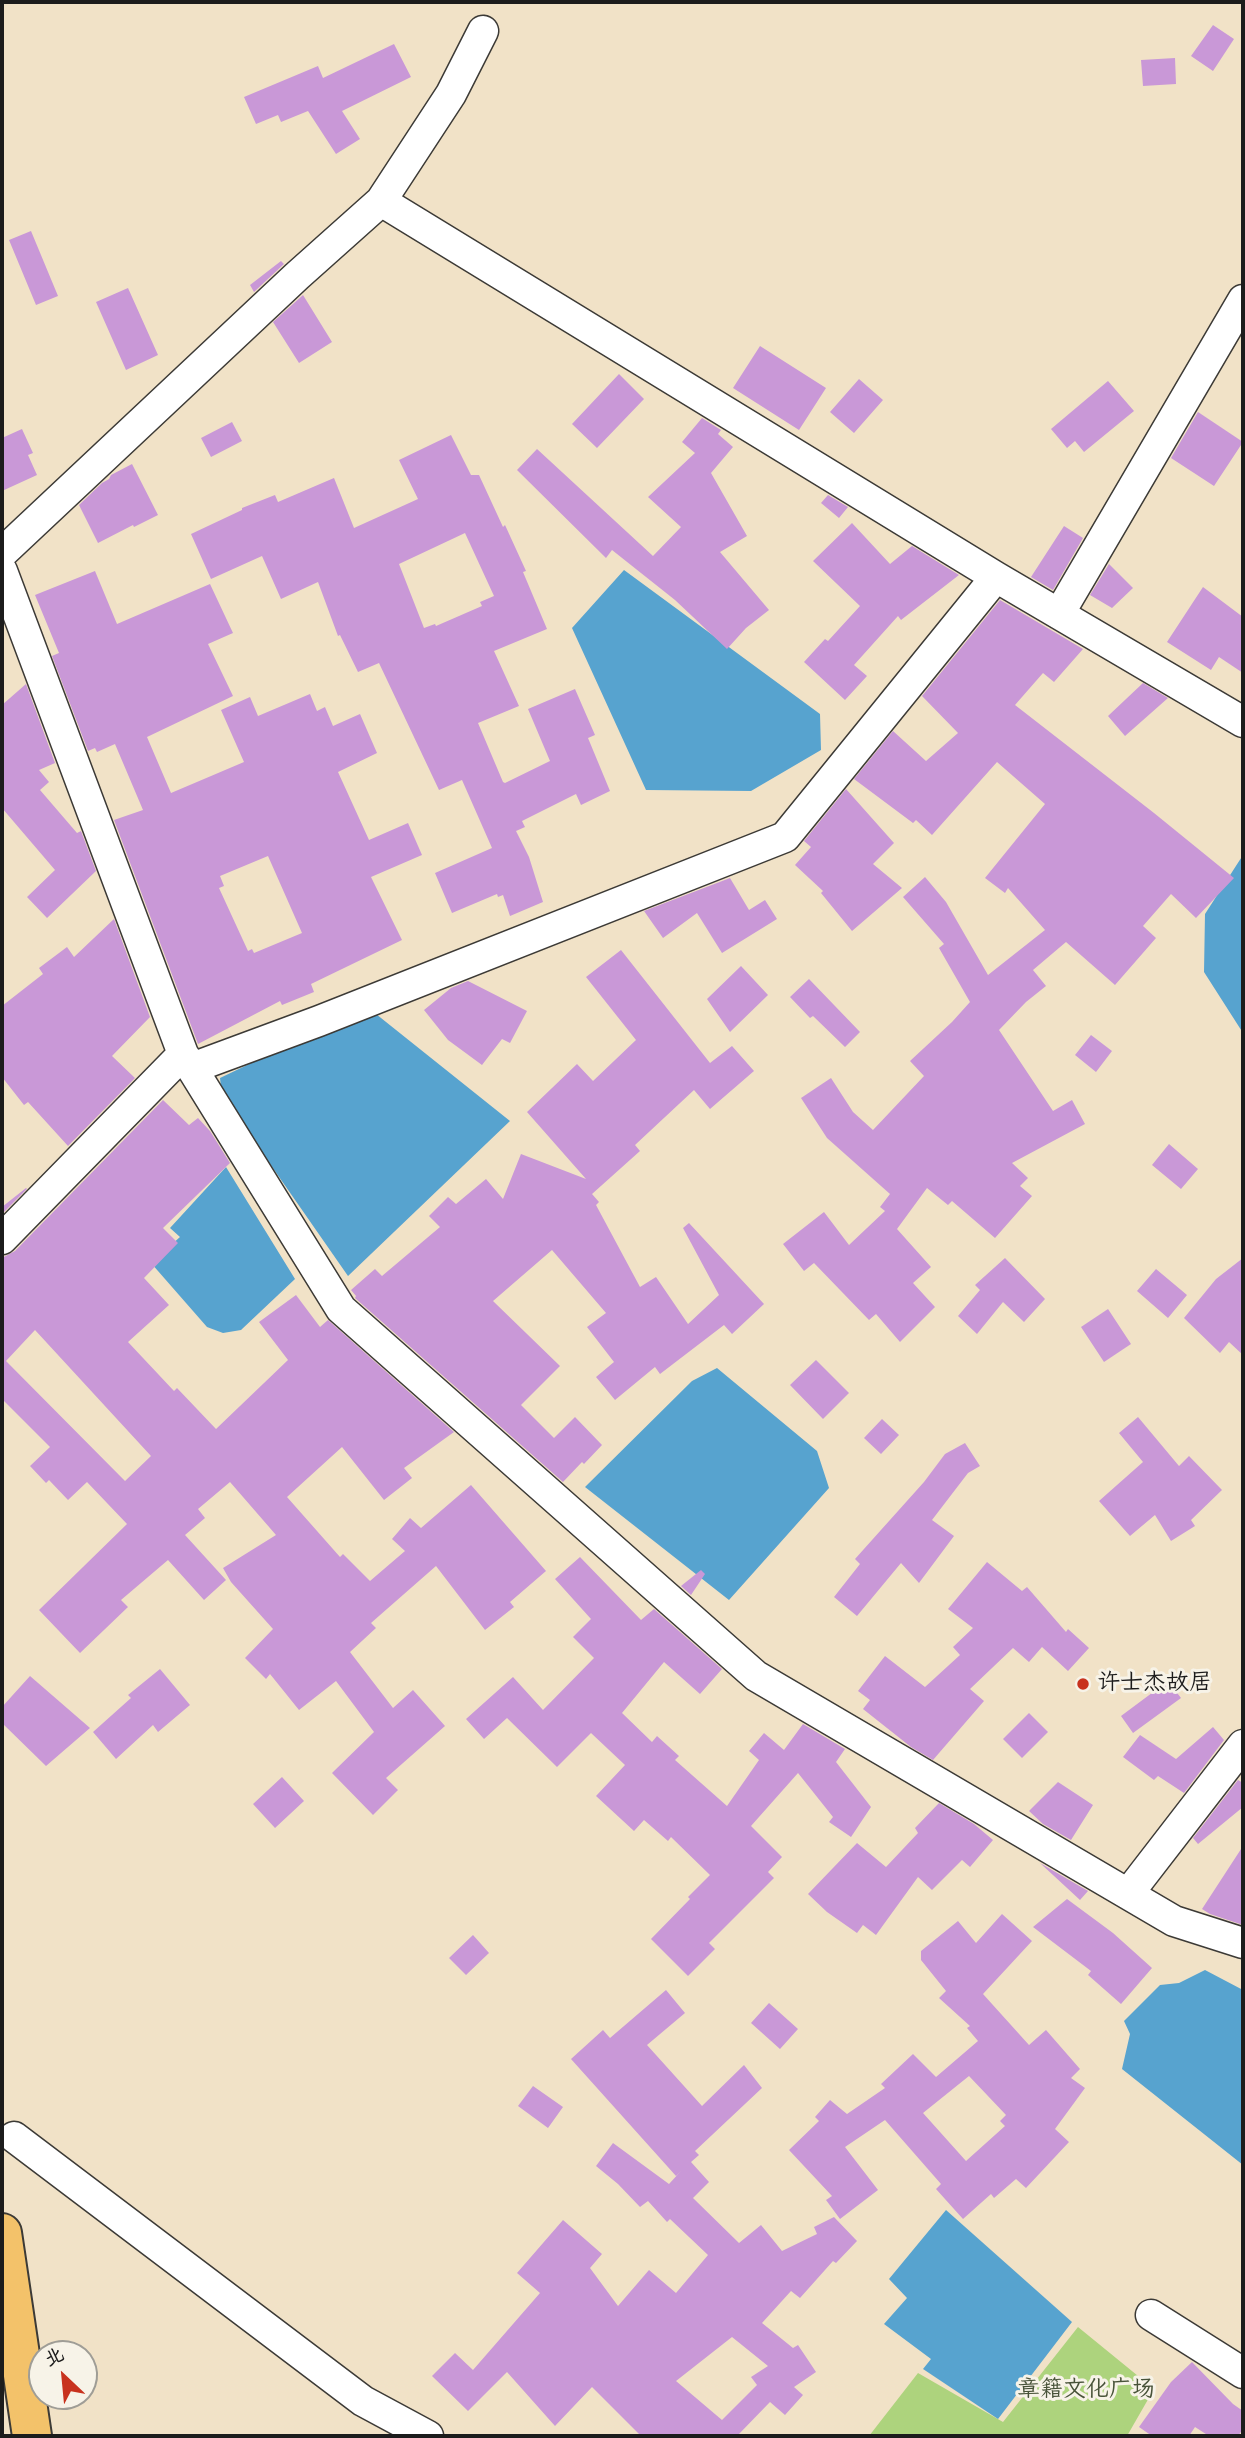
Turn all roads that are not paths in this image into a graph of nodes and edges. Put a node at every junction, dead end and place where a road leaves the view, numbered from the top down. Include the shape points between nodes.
1 (483, 31) dead end
2 (381, 201) junction
3 (1243, 300) edge
4 (2, 553) edge
5 (2, 571) edge
6 (996, 577) junction
7 (1059, 614) junction
8 (1243, 722) edge
9 (187, 1061) junction
10 (2, 1239) edge
11 (1243, 1745) edge
12 (1128, 1894) junction
13 (1243, 1943) edge
14 (14, 2137) dead end
15 (2, 2233) edge
16 (1151, 2315) dead end
17 (1243, 2373) edge
18 (394, 2428) edge
19 (32, 2436) edge
20 (428, 2436) edge

1 - 2 street via 451,94
2 - 4 street
2 - 6 street
3 - 7 street
5 - 9 street
6 - 7 street
6 - 9 street via 785,837 320,1021
7 - 8 street
9 - 10 street
9 - 12 street via 341,1309 756,1676
11 - 12 street
12 - 13 street via 1174,1921
14 - 18 street
15 - 19 highway
16 - 17 street
18 - 20 street

